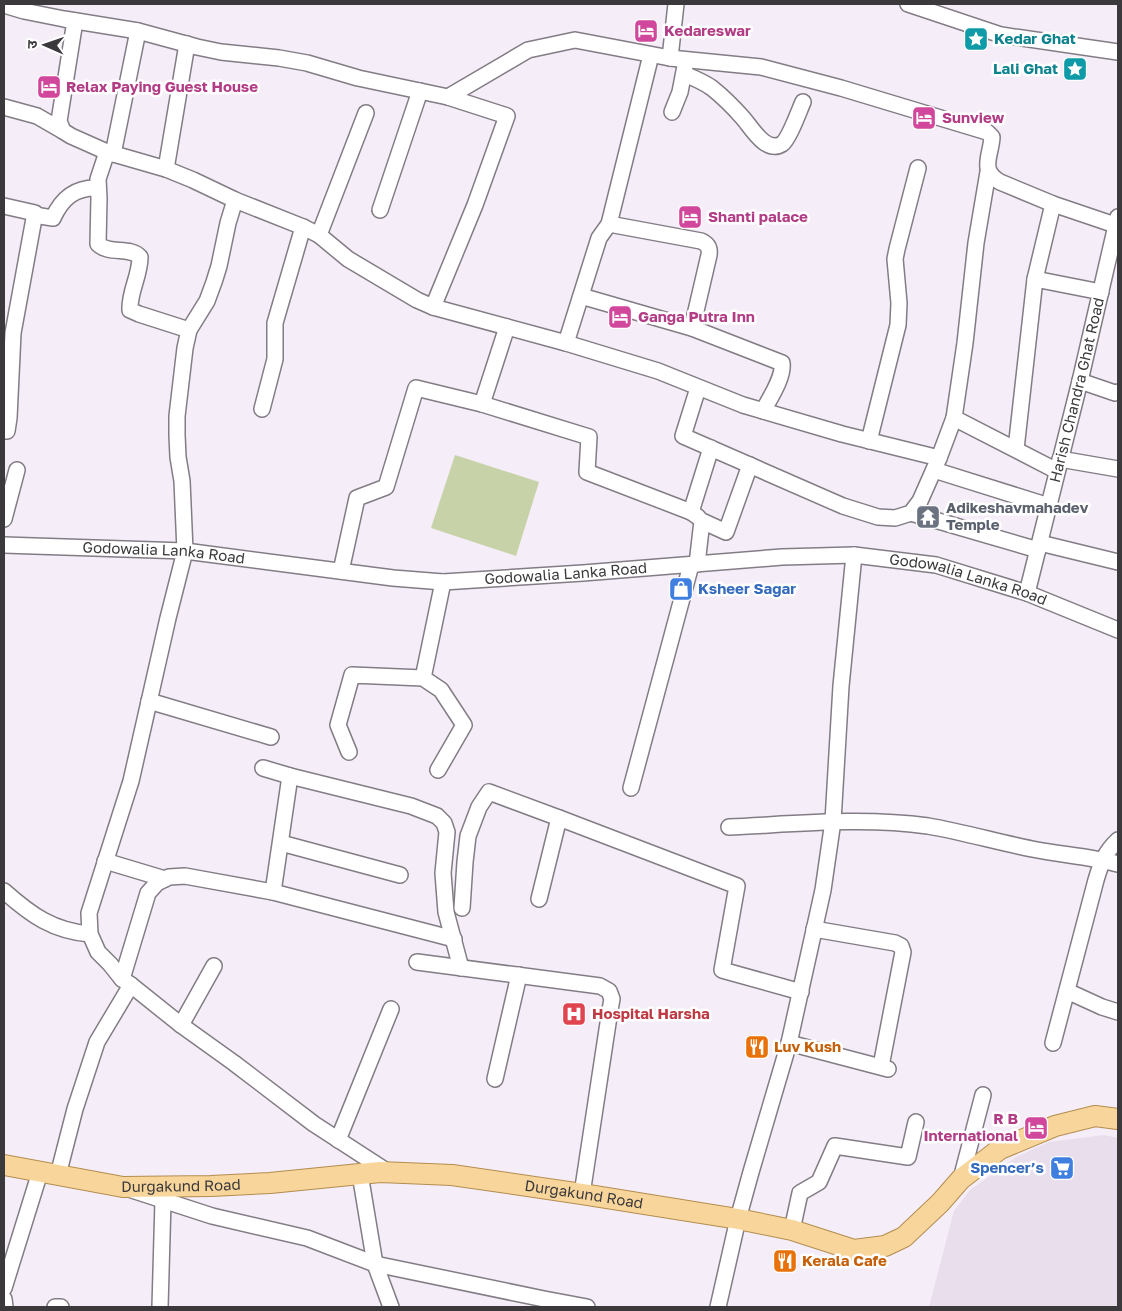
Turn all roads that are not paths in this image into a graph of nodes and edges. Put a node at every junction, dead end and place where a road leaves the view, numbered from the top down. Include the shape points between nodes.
1 (676, 4) edge
2 (908, 4) edge
3 (4, 5) edge
4 (43, 9) edge
5 (75, 21) junction
6 (138, 31) junction
7 (187, 44) junction
8 (1118, 52) edge
9 (651, 55) junction
10 (670, 58) junction
11 (685, 66) junction
12 (420, 91) junction
13 (448, 98) junction
14 (803, 102) dead end
15 (4, 107) edge
16 (672, 112) dead end
17 (366, 113) dead end
18 (63, 131) junction
19 (110, 153) junction
20 (918, 168) dead end
21 (166, 169) junction
22 (988, 172) junction
23 (98, 188) junction
24 (235, 200) junction
25 (1053, 204) junction
26 (4, 206) edge
27 (380, 210) dead end
28 (34, 215) junction
29 (1118, 222) edge
30 (609, 224) junction
31 (303, 227) junction
32 (319, 235) junction
33 (1035, 279) junction
34 (1101, 292) junction
35 (581, 296) junction
36 (433, 307) junction
37 (507, 327) junction
38 (692, 328) junction
39 (189, 330) junction
40 (566, 343) junction
41 (1080, 381) junction
42 (698, 388) junction
43 (1118, 392) edge
44 (482, 404) junction
45 (262, 410) dead end
46 (763, 411) junction
47 (954, 418) junction
48 (4, 431) edge
49 (869, 441) junction
50 (711, 448) junction
51 (1016, 449) junction
52 (936, 464) junction
53 (750, 465) junction
54 (1059, 465) junction
55 (1118, 469) edge
56 (17, 470) dead end
57 (1049, 506) junction
58 (910, 513) junction
59 (696, 516) junction
60 (4, 519) edge
61 (4, 545) edge
62 (1039, 547) junction
63 (185, 551) junction
64 (854, 555) junction
65 (1118, 562) edge
66 (694, 564) junction
67 (341, 571) junction
68 (442, 582) junction
69 (1027, 593) junction
70 (1118, 630) edge
71 (423, 678) junction
72 (149, 701) junction
73 (271, 737) dead end
74 (349, 752) dead end
75 (263, 768) dead end
76 (438, 770) dead end
77 (290, 776) junction
78 (631, 788) dead end
79 (559, 818) junction
80 (833, 822) junction
81 (729, 827) dead end
82 (1118, 840) edge
83 (280, 843) junction
84 (1102, 860) junction
85 (105, 861) junction
86 (1118, 864) edge
87 (400, 875) dead end
88 (165, 879) junction
89 (4, 892) edge
90 (273, 892) junction
91 (539, 900) dead end
92 (462, 908) dead end
93 (814, 929) junction
94 (90, 934) junction
95 (454, 939) junction
96 (417, 962) dead end
97 (214, 966) dead end
98 (461, 968) junction
99 (519, 976) junction
100 (126, 982) junction
101 (1067, 991) junction
102 (801, 992) junction
103 (391, 1009) dead end
104 (1118, 1012) edge
105 (181, 1025) junction
106 (789, 1043) junction
107 (1053, 1043) dead end
108 (495, 1079) dead end
109 (983, 1095) dead end
110 (1118, 1119) edge
111 (916, 1122) dead end
112 (338, 1140) junction
113 (4, 1165) edge
114 (388, 1172) junction
115 (49, 1174) junction
116 (360, 1174) junction
117 (961, 1180) junction
118 (123, 1187) junction
119 (582, 1194) junction
120 (163, 1201) junction
121 (738, 1219) junction
122 (792, 1230) junction
123 (375, 1264) junction
124 (4, 1288) edge
125 (4, 1299) edge
126 (4, 1307) edge
127 (55, 1307) edge
128 (60, 1307) edge
129 (160, 1307) edge
130 (392, 1307) edge
131 (587, 1307) edge
132 (718, 1307) edge

1 - 10 street
2 - 8 street via 1001,35
3 - 4 street
4 - 5 street
5 - 6 street
5 - 18 street via 59,121
6 - 7 street
6 - 19 street
7 - 12 street via 307,63
7 - 21 street
9 - 10 street
9 - 13 street via 575,40 528,50
9 - 30 street
10 - 11 street
11 - 14 street via 743,118 758,138 770,145 782,144 787,138
11 - 16 street
11 - 22 street via 761,67 987,132 992,137
12 - 13 street
12 - 27 street
13 - 36 street via 507,116
15 - 18 street via 37,116
17 - 32 street
18 - 19 street
19 - 21 street
19 - 23 street via 98,179
20 - 49 street via 897,249 898,325
21 - 24 street
22 - 25 street via 1000,182
22 - 47 street
23 - 28 street via 87,187 65,198 53,218
23 - 39 street via 98,244 102,248 136,253 140,257 130,310
24 - 31 street
24 - 39 street via 214,282 207,301
25 - 29 street
25 - 33 street
26 - 28 street
28 - 48 street via 13,333 9,418 7,431
29 - 34 street, Harish Chandra Ghat Road
30 - 35 street via 599,238
30 - 38 street via 701,241 710,249
31 - 32 street
31 - 45 street via 275,323 275,359
32 - 36 street via 348,259
33 - 34 street
33 - 51 street
34 - 41 street, Harish Chandra Ghat Road
35 - 38 street
35 - 40 street
36 - 37 street
37 - 40 street
37 - 44 street
38 - 46 street via 782,363 783,369
39 - 63 street via 177,416
40 - 42 street via 658,371
41 - 43 street
41 - 54 street, Harish Chandra Ghat Road
42 - 46 street
42 - 50 street via 683,436
44 - 59 street via 589,437 587,472
44 - 67 street via 416,388 386,487 357,498
46 - 49 street
47 - 51 street
47 - 52 street
49 - 52 street
50 - 53 street
50 - 59 street
51 - 54 street
52 - 57 street
52 - 58 street via 920,501
53 - 58 street via 843,506 878,517 895,518
53 - 59 street via 726,532
54 - 55 street
54 - 57 street, Harish Chandra Ghat Road
56 - 60 street
57 - 62 street, Harish Chandra Ghat Road
58 - 62 street
59 - 66 street
61 - 63 street, Godowalia Lanka Road
62 - 65 street
62 - 69 street, Harish Chandra Ghat Road
63 - 67 street, Godowalia Lanka Road
63 - 72 street
64 - 66 street, Godowalia Lanka Road
64 - 69 street, Godowalia Lanka Road via 936,565
64 - 80 street via 841,686
66 - 68 street, Godowalia Lanka Road
66 - 78 street
67 - 68 street, Godowalia Lanka Road
68 - 71 street
69 - 70 street, Godowalia Lanka Road
71 - 74 street via 352,675 338,725
71 - 76 street via 441,690 464,724
72 - 73 street
72 - 85 street via 131,781
75 - 77 street
77 - 83 street
77 - 95 street via 411,806 437,816 447,832 444,891
79 - 91 street
79 - 92 street via 489,792 479,807 468,836
79 - 102 street via 737,886 722,970
80 - 81 street
80 - 84 street via 926,826
80 - 93 street
82 - 84 street
83 - 87 street
83 - 90 street
84 - 86 street
84 - 101 street
85 - 88 street
85 - 94 street via 89,913
88 - 90 street via 185,876
88 - 100 street via 148,893
89 - 94 street via 25,910 59,928
90 - 95 street
93 - 102 street
93 - 106 street via 901,946 903,952 884,1068
94 - 100 street via 98,952
95 - 98 street
96 - 98 street
97 - 105 street
98 - 99 street
99 - 108 street
99 - 119 street via 600,986 609,991 612,1000
100 - 105 street
100 - 115 street via 97,1042
101 - 104 street
101 - 107 street
102 - 106 street
103 - 112 street
105 - 112 street
106 - 121 street
109 - 117 street
110 - 117 main road, Durgakund Road via 1095,1116 1055,1126 1000,1149
111 - 122 street via 908,1157 835,1146 819,1182 800,1193
112 - 114 street
113 - 115 main road, Durgakund Road
114 - 116 main road, Durgakund Road
114 - 119 main road, Durgakund Road via 452,1175
115 - 118 main road, Durgakund Road
115 - 124 street
116 - 118 main road, Durgakund Road via 270,1183
116 - 123 street
117 - 122 main road, Durgakund Road via 904,1237 885,1246 854,1250
118 - 120 street
119 - 121 main road, Durgakund Road
120 - 123 street via 307,1238
120 - 129 street
121 - 122 main road, Durgakund Road
121 - 132 street
123 - 130 street
123 - 131 street
125 - 126 street
127 - 128 street

